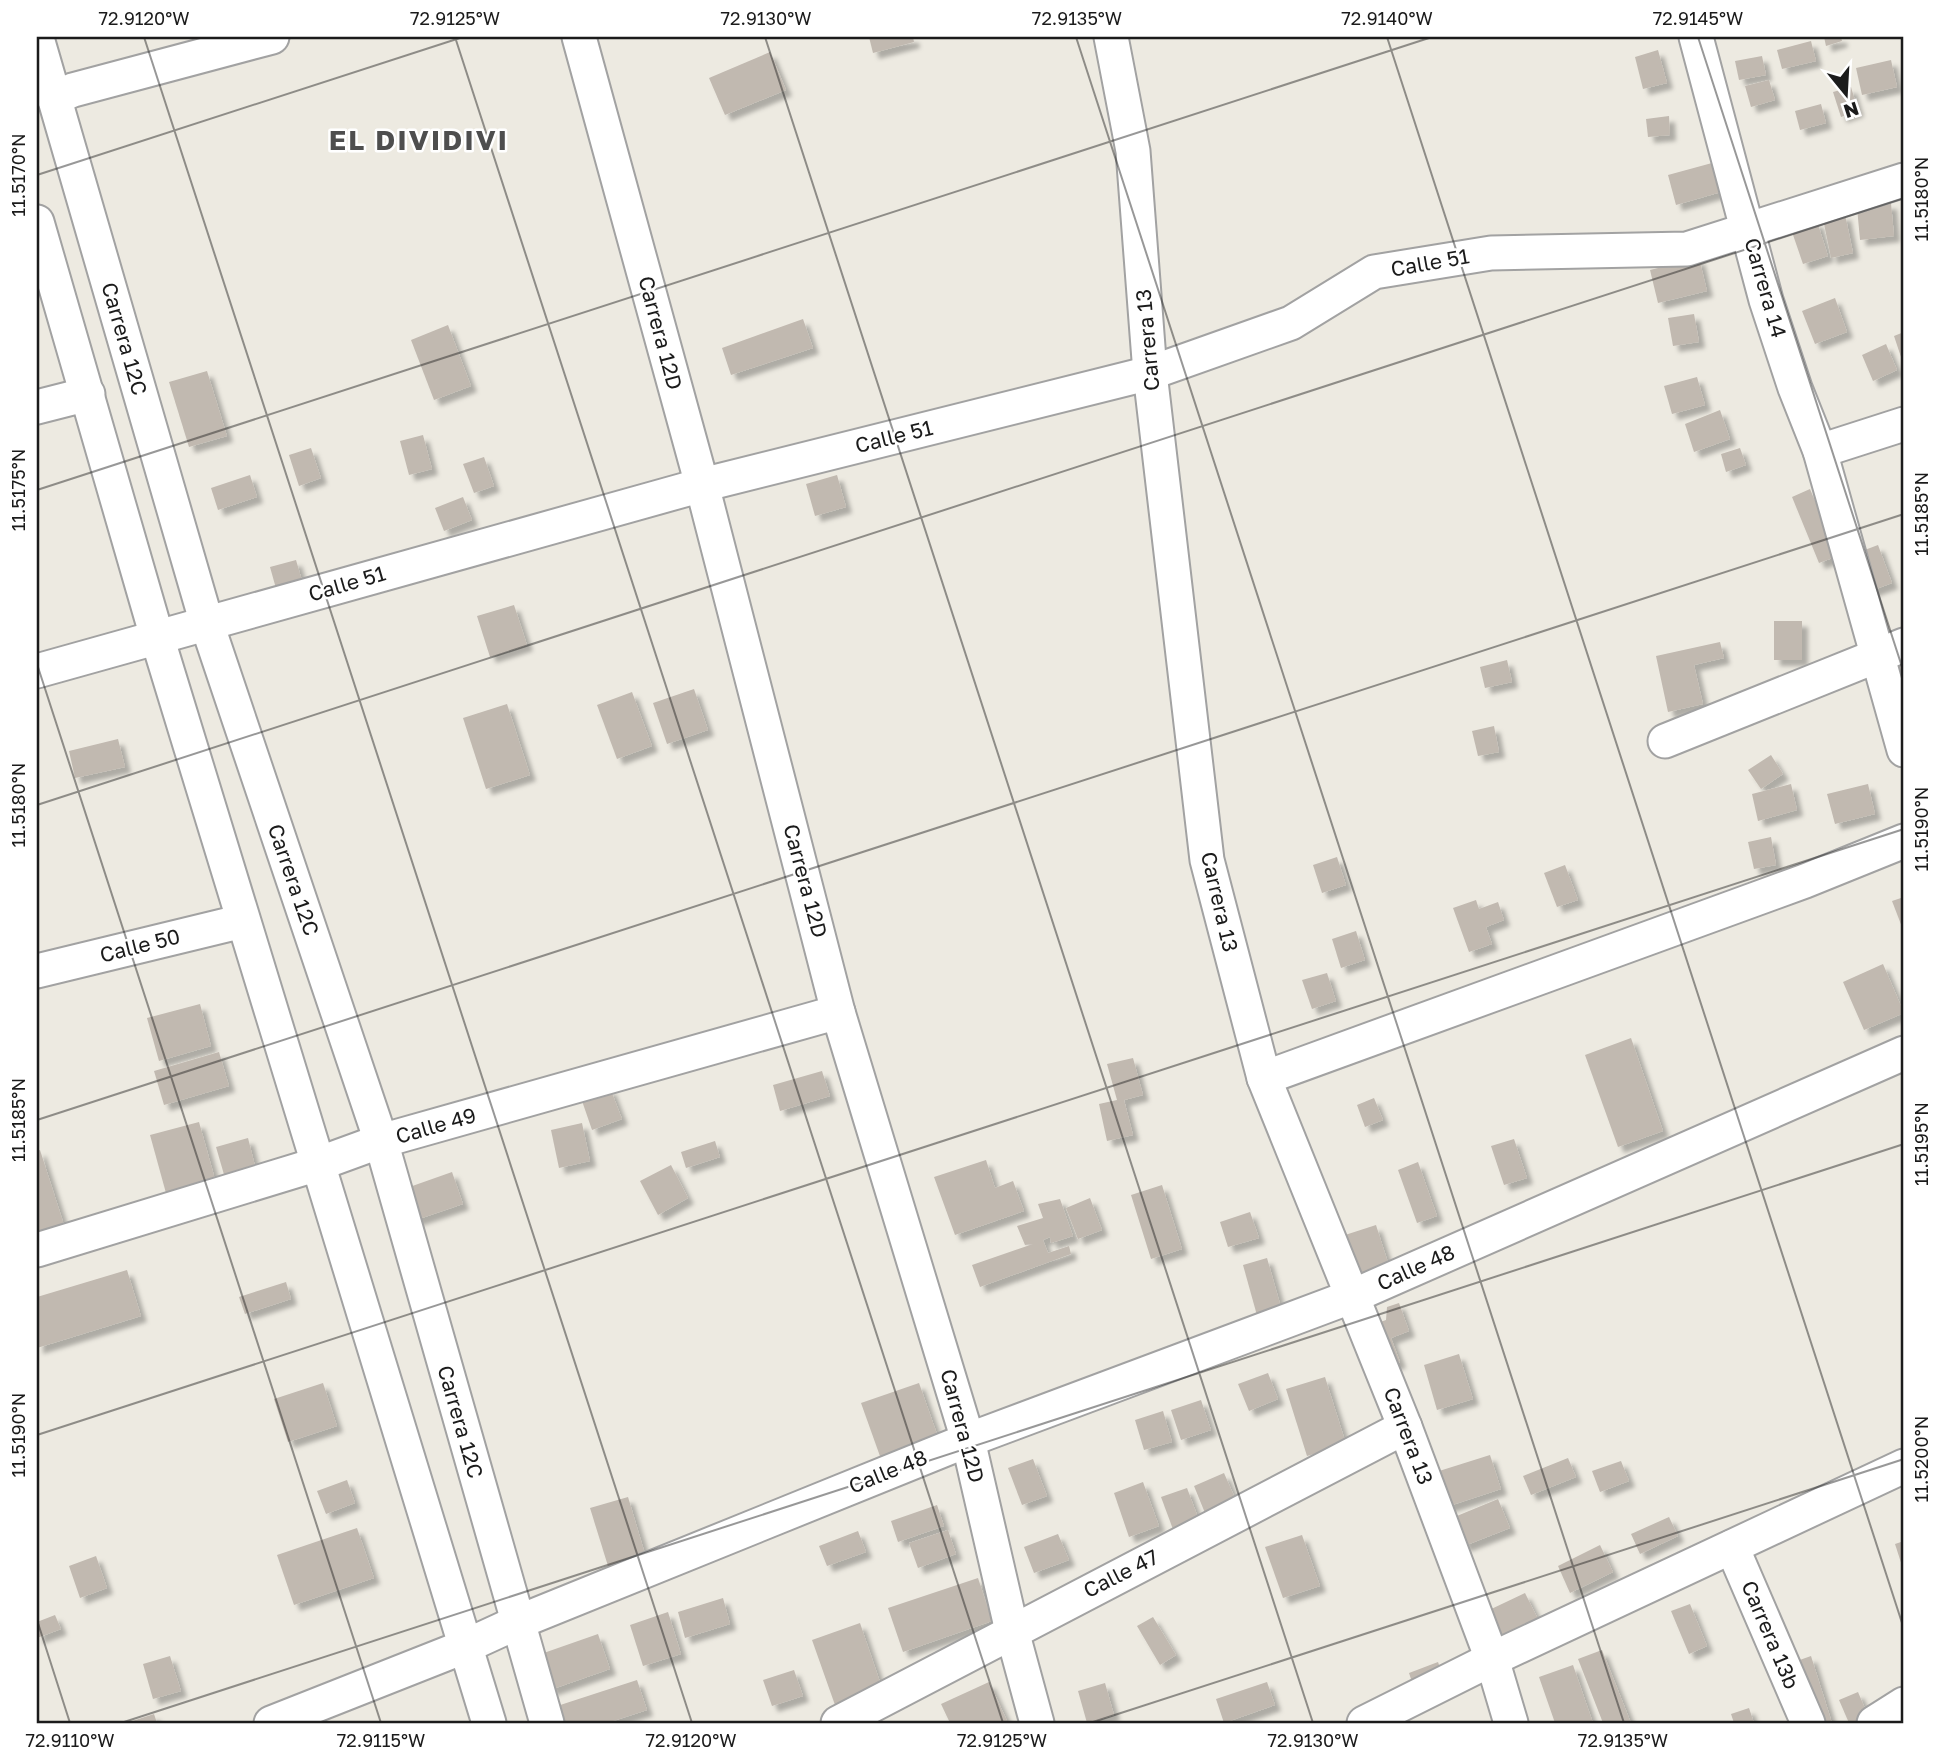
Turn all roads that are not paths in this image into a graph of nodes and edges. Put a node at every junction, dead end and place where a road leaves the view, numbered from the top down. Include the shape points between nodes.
1 (272, 37) edge
2 (579, 37) edge
3 (1111, 37) edge
4 (1696, 37) edge
5 (37, 38) edge
6 (54, 98) junction
7 (1904, 180) edge
8 (37, 222) edge
9 (1748, 230) junction
10 (1150, 373) junction
11 (88, 394) junction
12 (37, 407) edge
13 (1904, 424) edge
14 (1820, 451) junction
15 (702, 485) junction
16 (207, 624) junction
17 (157, 637) junction
18 (1890, 651) edge
19 (37, 671) edge
20 (1665, 741) dead end
21 (1904, 750) edge
22 (1904, 841) edge
23 (243, 921) junction
24 (37, 971) edge
25 (838, 1012) junction
26 (1904, 1053) edge
27 (1264, 1078) junction
28 (381, 1142) junction
29 (318, 1164) junction
30 (37, 1250) edge
31 (1353, 1296) junction
32 (1405, 1427) junction
33 (968, 1440) junction
34 (1904, 1466) edge
35 (1732, 1548) junction
36 (516, 1622) junction
37 (1012, 1631) junction
38 (466, 1646) junction
39 (1492, 1659) junction
40 (1904, 1704) edge
41 (271, 1723) edge
42 (489, 1723) edge
43 (547, 1723) edge
44 (838, 1723) edge
45 (1037, 1723) edge
46 (1364, 1723) edge
47 (1511, 1723) edge
48 (1808, 1723) edge
49 (1874, 1723) edge

1 - 6 street
2 - 15 street, Carrera 12D
3 - 10 street, Carrera 13 via 1132,151
4 - 9 street, Carrera 14
5 - 6 street, Carrera 12C
6 - 16 street, Carrera 12C
7 - 9 street, Calle 51
8 - 11 street
9 - 10 street, Calle 51 via 1687,249 1491,253 1374,272 1291,323
9 - 14 street, Carrera 14 via 1766,300
10 - 15 street, Calle 51
10 - 27 street, Carrera 13 via 1207,860
11 - 12 street
11 - 17 street
13 - 14 street
14 - 18 street, Carrera 14
15 - 16 street, Calle 51
15 - 25 street, Carrera 12D
16 - 17 street, Calle 51
16 - 28 street, Carrera 12C
17 - 19 street, Calle 51
17 - 23 street
18 - 20 street
18 - 21 street, Carrera 14
22 - 27 street
23 - 24 street, Calle 50
23 - 29 street
25 - 28 street, Calle 49
25 - 33 street, Carrera 12D
26 - 31 street, Calle 48
27 - 31 street, Carrera 13
28 - 29 street, Calle 49
28 - 36 street, Carrera 12C
29 - 30 street, Calle 49
29 - 38 street
31 - 32 street, Carrera 13
31 - 33 street, Calle 48
32 - 37 street, Calle 47
32 - 39 street, Carrera 13
33 - 36 street, Calle 48
33 - 37 street, Carrera 12D
34 - 35 street
35 - 39 street
35 - 48 street, Carrera 13b
36 - 38 street, Calle 48
36 - 43 street, Carrera 12C
37 - 44 street, Calle 47
37 - 45 street, Carrera 12D
38 - 41 street, Calle 48
38 - 42 street
39 - 46 street
39 - 47 street, Carrera 13
40 - 49 street

